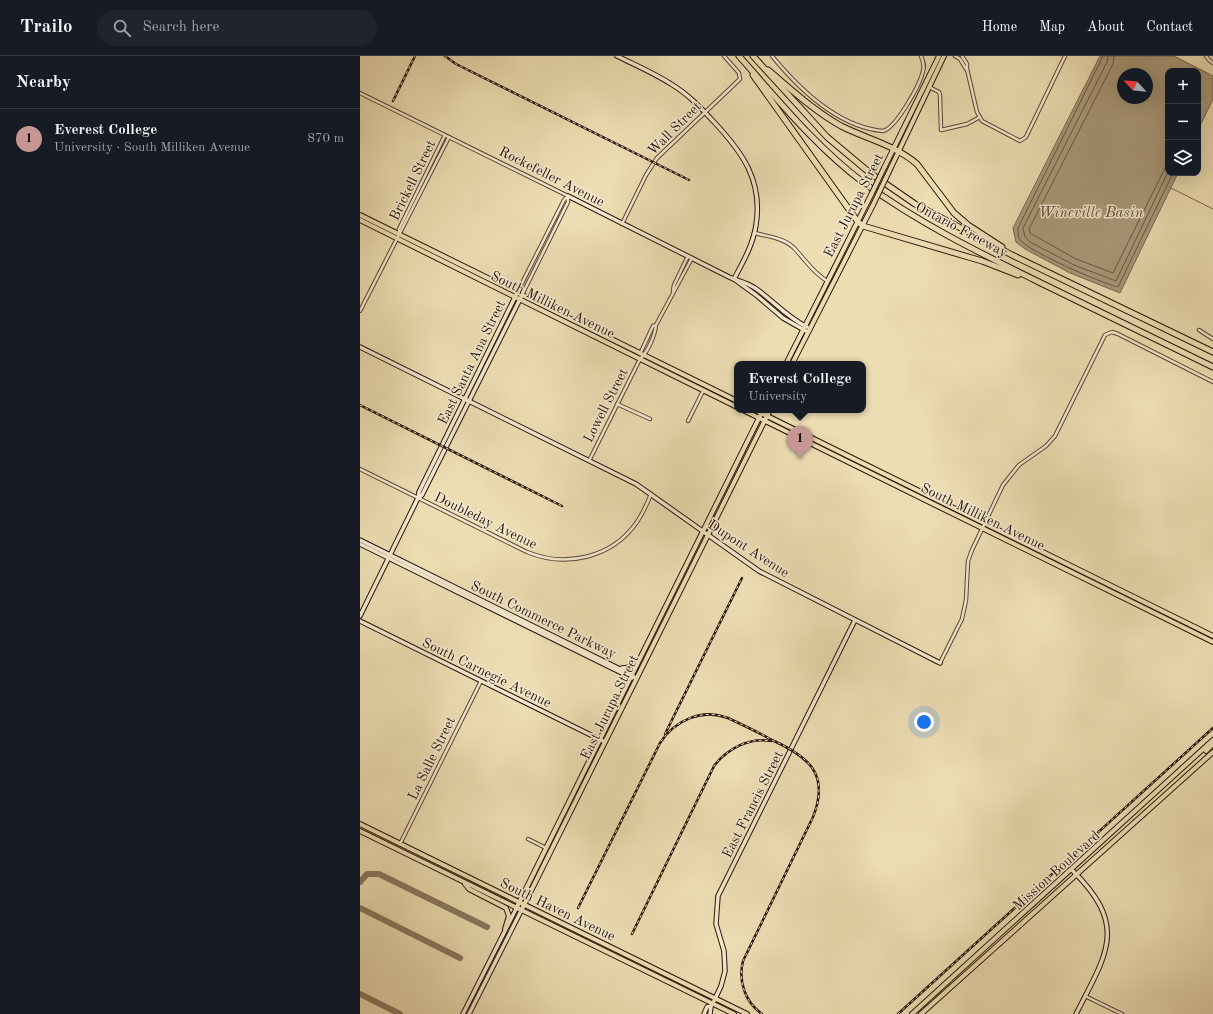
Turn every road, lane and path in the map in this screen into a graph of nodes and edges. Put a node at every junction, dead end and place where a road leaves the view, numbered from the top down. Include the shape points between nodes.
1 (617, 56) edge
2 (724, 56) edge
3 (740, 56) edge
4 (753, 56) edge
5 (772, 56) edge
6 (921, 56) edge
7 (939, 56) edge
8 (944, 56) edge
9 (955, 56) edge
10 (962, 56) edge
11 (1065, 56) edge
12 (1206, 56) edge
13 (745, 63) junction
14 (1213, 63) edge
15 (966, 69) junction
16 (929, 87) junction
17 (360, 93) edge
18 (705, 112) junction
19 (980, 118) junction
20 (445, 135) junction
21 (449, 137) junction
22 (897, 149) junction
23 (568, 196) junction
24 (360, 214) edge
25 (360, 220) edge
26 (858, 222) junction
27 (622, 224) junction
28 (863, 226) junction
29 (754, 233) junction
30 (398, 236) junction
31 (1012, 255) junction
32 (690, 257) junction
33 (1029, 277) junction
34 (734, 279) junction
35 (827, 281) junction
36 (518, 296) junction
37 (360, 311) edge
38 (804, 328) junction
39 (809, 330) junction
40 (1199, 330) dead end
41 (1213, 339) edge
42 (360, 347) edge
43 (1213, 352) edge
44 (642, 354) junction
45 (640, 359) junction
46 (788, 361) edge
47 (794, 361) edge
48 (1213, 367) edge
49 (1213, 382) edge
50 (704, 390) junction
51 (467, 400) junction
52 (734, 400) edge
53 (617, 404) junction
54 (734, 405) edge
55 (749, 413) edge
56 (762, 413) edge
57 (763, 413) edge
58 (768, 413) edge
59 (767, 416) junction
60 (759, 418) junction
61 (650, 419) dead end
62 (688, 420) dead end
63 (765, 421) junction
64 (589, 461) junction
65 (360, 469) edge
66 (652, 494) junction
67 (418, 498) junction
68 (983, 526) junction
69 (705, 533) junction
70 (360, 540) edge
71 (360, 544) edge
72 (389, 556) junction
73 (1117, 592) junction
74 (360, 616) edge
75 (855, 620) junction
76 (360, 621) edge
77 (1213, 636) edge
78 (1213, 642) edge
79 (640, 660) junction
80 (940, 663) joint
81 (617, 668) junction
82 (633, 677) junction
83 (481, 681) junction
84 (600, 739) junction
85 (1213, 740) edge
86 (605, 742) junction
87 (1213, 744) edge
88 (1213, 751) edge
89 (584, 771) junction
90 (578, 796) junction
91 (567, 804) junction
92 (1128, 818) junction
93 (360, 824) edge
94 (360, 831) edge
95 (560, 831) junction
96 (528, 839) dead end
97 (400, 844) junction
98 (546, 848) junction
99 (1072, 870) junction
100 (1077, 875) junction
101 (465, 883) junction
102 (521, 904) junction
103 (516, 909) junction
104 (521, 911) junction
105 (505, 929) junction
106 (502, 936) junction
107 (497, 957) junction
108 (481, 977) junction
109 (1085, 996) junction
110 (715, 999) junction
111 (712, 1005) junction
112 (463, 1014) edge
113 (469, 1014) edge
114 (704, 1014) edge
115 (710, 1014) edge
116 (734, 1014) edge
117 (747, 1014) edge
118 (912, 1014) edge
119 (921, 1014) edge
120 (1076, 1014) edge
121 (1122, 1014) edge

1 - 18 street via 671,84 690,97
2 - 18 street, Wall Street via 740,77
3 - 13 highway, Ontario Freeway
4 - 22 highway via 824,116 849,130
4 - 31 highway, Ontario Freeway via 827,137 870,173 928,212
5 - 6 street via 801,87 828,108 857,124 884,131 894,123 916,88 924,69
7 - 22 main road, East Jurupa Street
8 - 16 main road, East Jurupa Street
9 - 15 street
10 - 15 street via 967,64
11 - 19 street via 1022,141 989,126
12 - 14 street
13 - 26 highway
13 - 33 highway, Ontario Freeway via 820,144 863,182 929,226
15 - 19 street
16 - 19 street via 940,95 941,130
16 - 22 main road, East Jurupa Street
17 - 20 street, Rockefeller Avenue
18 - 27 street, Wall Street via 657,158
18 - 29 street via 735,145 749,167 757,202
20 - 21 street, Rockefeller Avenue
20 - 30 street, Brickell Street via 399,229
21 - 23 street, Rockefeller Avenue
21 - 30 street, Brickell Street
22 - 26 main road, East Jurupa Street, bridge via 884,168
22 - 28 main road, East Jurupa Street, bridge
22 - 31 highway via 918,164 954,213
23 - 27 street, Rockefeller Avenue
23 - 36 street, East Santa Ana Street via 568,202
24 - 30 main road, South Milliken Avenue
25 - 30 main road, South Milliken Avenue
26 - 28 highway
26 - 35 main road, East Jurupa Street
27 - 32 street, Rockefeller Avenue
28 - 33 highway
28 - 39 main road, East Jurupa Street
29 - 34 street
29 - 35 street via 775,238 789,245 815,273
30 - 36 main road, South Milliken Avenue
30 - 37 street, Brickell Street
31 - 43 highway, Ontario Freeway
32 - 34 street, Rockefeller Avenue
32 - 44 street, Lowell Street
33 - 48 highway, Ontario Freeway
34 - 38 street, Rockefeller Avenue via 755,288
35 - 38 main road, East Jurupa Street
36 - 44 main road, South Milliken Avenue
36 - 45 main road, South Milliken Avenue
36 - 51 street, East Santa Ana Street
38 - 39 street, Rockefeller Avenue
38 - 46 main road, East Jurupa Street
39 - 47 main road, East Jurupa Street
40 - 41 street
42 - 51 street, Dupont Avenue
44 - 45 street, Lowell Street
44 - 52 main road, South Milliken Avenue
45 - 50 main road, South Milliken Avenue
45 - 53 street, Lowell Street
49 - 68 street via 1110,332 1104,337 1057,432 1046,446 1013,471
50 - 54 main road, South Milliken Avenue
50 - 62 street
51 - 64 street, Dupont Avenue
51 - 67 street, East Santa Ana Street via 422,495
53 - 61 street
53 - 64 street, Lowell Street
55 - 60 main road, South Milliken Avenue
56 - 60 main road, East Jurupa Street
57 - 59 main road, South Milliken Avenue
58 - 59 main road, East Jurupa Street
59 - 63 main road, East Jurupa Street
59 - 68 main road, South Milliken Avenue
60 - 63 main road, South Milliken Avenue
60 - 69 main road, East Jurupa Street
63 - 68 main road, South Milliken Avenue
63 - 69 main road, East Jurupa Street
64 - 66 street, Dupont Avenue
65 - 67 street, Doubleday Avenue
66 - 67 street, Doubleday Avenue via 637,522 617,543 592,556 564,560 545,558 527,552
66 - 69 street, Dupont Avenue
67 - 72 street, East Santa Ana Street
68 - 73 main road, South Milliken Avenue
68 - 80 street via 968,561 966,600 962,619
69 - 75 street, Dupont Avenue via 760,571
69 - 79 main road, East Jurupa Street
69 - 82 main road, East Jurupa Street
70 - 72 street, South Commerce Parkway
71 - 72 street, South Commerce Parkway
72 - 74 street, East Santa Ana Street
72 - 81 street, South Commerce Parkway
72 - 82 street, South Commerce Parkway
73 - 77 main road, South Milliken Avenue
73 - 78 main road, South Milliken Avenue
75 - 80 street, Dupont Avenue
75 - 110 street, East Francis Street via 718,896 716,924 724,951 725,971
76 - 83 street, South Carnegie Avenue
79 - 81 street via 628,669
79 - 82 main road, East Jurupa Street
81 - 82 street, South Commerce Parkway
82 - 84 main road, East Jurupa Street
82 - 86 main road, East Jurupa Street
83 - 84 street, South Carnegie Avenue
83 - 97 street, La Salle Street
84 - 86 street, South Carnegie Avenue
84 - 89 main road, East Jurupa Street
85 - 92 main road, Mission Boulevard
86 - 90 main road, East Jurupa Street
87 - 92 main road
88 - 100 main road, Mission Boulevard
89 - 90 main road via 576,792
89 - 91 main road, East Jurupa Street
90 - 95 main road, East Jurupa Street
91 - 95 main road via 569,808
91 - 98 main road, East Jurupa Street
92 - 99 main road, Mission Boulevard
93 - 97 main road, South Haven Avenue
94 - 101 main road, South Haven Avenue
95 - 102 main road, East Jurupa Street
96 - 98 street
97 - 102 main road, South Haven Avenue
98 - 102 main road, East Jurupa Street
99 - 100 street
99 - 118 main road, Mission Boulevard
100 - 109 street via 1099,902 1108,933 1103,961
100 - 119 main road, Mission Boulevard
101 - 103 main road, South Haven Avenue
101 - 105 main road via 469,889 506,908 509,916
102 - 103 main road, East Jurupa Street
102 - 104 main road, East Jurupa Street
102 - 110 main road, South Haven Avenue
103 - 104 main road, South Haven Avenue
103 - 105 street, East Jurupa Street
104 - 107 street, East Jurupa Street
104 - 111 main road, South Haven Avenue
105 - 106 street, East Jurupa Street
106 - 107 street
106 - 108 street, East Jurupa Street
107 - 108 street
107 - 113 street, East Jurupa Street
108 - 112 street, East Jurupa Street
109 - 120 street
109 - 121 street
110 - 111 street, East Francis Street
110 - 117 main road, South Haven Avenue
111 - 114 street, East Francis Street via 707,1007
111 - 115 street, East Francis Street
111 - 116 main road, South Haven Avenue

